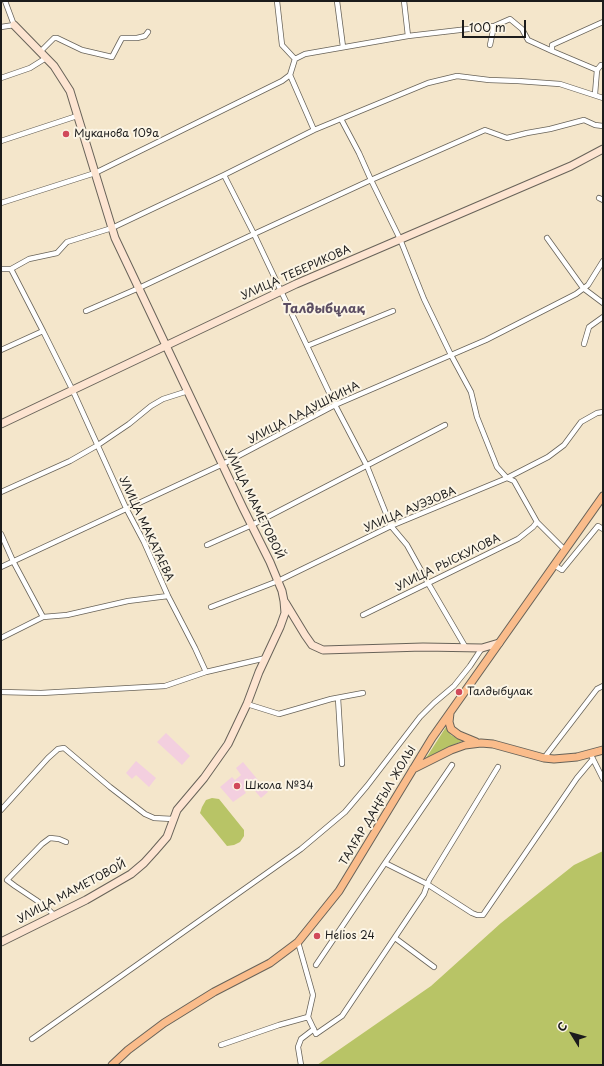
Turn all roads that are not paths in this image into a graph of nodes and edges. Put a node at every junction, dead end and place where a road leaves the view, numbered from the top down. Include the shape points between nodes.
1 (5, 1) edge
2 (277, 1) edge
3 (337, 1) edge
4 (404, 1) edge
5 (603, 22) edge
6 (14, 25) junction
7 (494, 26) junction
8 (1, 27) edge
9 (148, 32) dead end
10 (408, 36) junction
11 (490, 45) dead end
12 (343, 47) junction
13 (552, 51) junction
14 (40, 52) junction
15 (46, 58) junction
16 (295, 59) junction
17 (603, 65) edge
18 (597, 70) junction
19 (290, 74) junction
20 (1, 78) edge
21 (595, 94) junction
22 (603, 98) edge
23 (77, 116) junction
24 (342, 119) junction
25 (603, 126) edge
26 (314, 130) junction
27 (1, 140) edge
28 (603, 149) edge
29 (95, 173) junction
30 (224, 175) junction
31 (371, 180) junction
32 (1, 203) edge
33 (112, 228) junction
34 (254, 234) junction
35 (547, 238) dead end
36 (400, 239) junction
37 (603, 261) edge
38 (1, 269) edge
39 (11, 269) junction
40 (139, 288) junction
41 (583, 288) junction
42 (281, 291) junction
43 (603, 303) edge
44 (86, 311) dead end
45 (393, 311) dead end
46 (603, 318) edge
47 (43, 331) junction
48 (584, 344) dead end
49 (166, 345) junction
50 (307, 346) junction
51 (1, 350) edge
52 (451, 355) junction
53 (73, 391) junction
54 (188, 391) junction
55 (335, 405) junction
56 (603, 412) edge
57 (1, 424) edge
58 (445, 425) dead end
59 (98, 445) junction
60 (223, 464) junction
61 (367, 466) junction
62 (507, 478) junction
63 (1, 492) edge
64 (603, 496) edge
65 (126, 508) junction
66 (537, 522) junction
67 (252, 525) junction
68 (391, 526) junction
69 (603, 529) edge
70 (1, 534) edge
71 (207, 545) dead end
72 (565, 550) junction
73 (13, 561) junction
74 (554, 565) junction
75 (1, 568) edge
76 (278, 581) junction
77 (428, 584) junction
78 (168, 596) junction
79 (284, 601) junction
80 (211, 607) dead end
81 (363, 615) dead end
82 (43, 617) junction
83 (1, 638) edge
84 (499, 643) junction
85 (466, 648) junction
86 (482, 648) junction
87 (266, 658) junction
88 (206, 672) junction
89 (603, 686) edge
90 (1, 692) edge
91 (364, 693) dead end
92 (338, 698) junction
93 (247, 704) junction
94 (450, 712) junction
95 (480, 743) junction
96 (603, 750) edge
97 (592, 757) junction
98 (544, 758) junction
99 (342, 764) dead end
100 (452, 765) dead end
101 (498, 767) dead end
102 (413, 769) junction
103 (603, 779) edge
104 (1, 810) edge
105 (173, 819) junction
106 (66, 842) dead end
107 (385, 863) junction
108 (427, 884) junction
109 (54, 916) junction
110 (395, 938) junction
111 (1, 942) edge
112 (298, 942) junction
113 (316, 965) dead end
114 (434, 967) dead end
115 (308, 1017) junction
116 (314, 1029) junction
117 (32, 1039) dead end
118 (221, 1045) dead end
119 (112, 1065) edge
120 (301, 1065) edge

1 - 6 street, УЛИЦА МАМЕТОВОЙ
2 - 16 street via 282,44
3 - 12 street
4 - 10 street
5 - 13 street via 552,45
6 - 8 street
6 - 14 street, УЛИЦА МАМЕТОВОЙ
7 - 10 street
7 - 11 street
7 - 13 street via 510,19 522,29 528,40
9 - 14 street via 145,36 137,38 122,38 112,57 82,50 57,38
10 - 12 street
12 - 16 street via 305,54
13 - 18 street
14 - 15 street, УЛИЦА МАМЕТОВОЙ
15 - 20 street via 30,68
15 - 23 street, УЛИЦА МАМЕТОВОЙ via 70,91
16 - 19 street
17 - 18 street
18 - 21 street
19 - 26 street
19 - 29 street
21 - 22 street
21 - 24 street via 560,84 457,76 428,83
23 - 27 street
23 - 29 street, УЛИЦА МАМЕТОВОЙ
24 - 26 street
24 - 31 street
25 - 31 street via 584,120 507,138 485,130
26 - 30 street
28 - 36 street, УЛИЦА ТЕБЕРИКОВА via 571,166
29 - 32 street
29 - 33 street, УЛИЦА МАМЕТОВОЙ
30 - 33 street
30 - 34 street
31 - 34 street
31 - 36 street
33 - 39 street via 67,242 56,253 29,259
33 - 40 street, УЛИЦА МАМЕТОВОЙ
34 - 40 street
34 - 42 street
35 - 41 street
36 - 42 street, УЛИЦА ТЕБЕРИКОВА
36 - 52 street via 424,299
37 - 41 street, УЛИЦА ЛАДУШКИНА via 588,285
38 - 39 street
39 - 47 street, УЛИЦА МАКАТАЕВА
40 - 44 street
40 - 49 street, УЛИЦА МАМЕТОВОЙ
41 - 43 street
41 - 52 street, УЛИЦА ЛАДУШКИНА via 486,340
42 - 49 street, УЛИЦА ТЕБЕРИКОВА
42 - 50 street
45 - 50 street
46 - 48 street via 589,328
47 - 51 street
47 - 53 street, УЛИЦА МАКАТАЕВА
49 - 53 street, УЛИЦА ТЕБЕРИКОВА
49 - 54 street, УЛИЦА МАМЕТОВОЙ
50 - 55 street
52 - 55 street, УЛИЦА ЛАДУШКИНА
52 - 62 street via 471,392 477,417 497,467
53 - 57 street, УЛИЦА ТЕБЕРИКОВА
53 - 59 street, УЛИЦА МАКАТАЕВА
54 - 59 street via 150,406
54 - 60 street, УЛИЦА МАМЕТОВОЙ
55 - 60 street, УЛИЦА ЛАДУШКИНА
55 - 61 street
56 - 62 street, УЛИЦА АУЭЗОВА via 581,422 564,445 548,457
58 - 61 street
59 - 63 street via 70,461
59 - 65 street, УЛИЦА МАКАТАЕВА
60 - 65 street, УЛИЦА ЛАДУШКИНА
60 - 67 street, УЛИЦА МАМЕТОВОЙ
61 - 67 street
61 - 68 street
62 - 66 street via 514,480
62 - 68 street, УЛИЦА АУЭЗОВА
64 - 72 main road, ТАЛҒАР ДАҢҒЫЛ ЖОЛЫ
65 - 73 street, УЛИЦА ЛАДУШКИНА
65 - 78 street, УЛИЦА МАКАТАЕВА
66 - 72 street
66 - 77 street, УЛИЦА РЫСКУЛОВА via 518,539
67 - 71 street
67 - 76 street, УЛИЦА МАМЕТОВОЙ
68 - 76 street, УЛИЦА АУЭЗОВА
68 - 77 street via 407,545
69 - 74 street via 598,526 562,570
70 - 73 street
72 - 74 main road, ТАЛҒАР ДАҢҒЫЛ ЖОЛЫ
73 - 75 street, УЛИЦА ЛАДУШКИНА
73 - 82 street
74 - 84 main road, ТАЛҒАР ДАҢҒЫЛ ЖОЛЫ
76 - 79 street, УЛИЦА МАМЕТОВОЙ
76 - 80 street, УЛИЦА АУЭЗОВА
77 - 81 street, УЛИЦА РЫСКУЛОВА
77 - 85 street
78 - 82 street via 128,601 67,615
78 - 88 street, УЛИЦА МАКАТАЕВА
79 - 85 street via 312,645 323,650
79 - 87 street, УЛИЦА МАМЕТОВОЙ via 285,613
82 - 83 street
84 - 86 street
84 - 94 main road, ТАЛҒАР ДАҢҒЫЛ ЖОЛЫ
85 - 86 street
86 - 117 street via 454,686 420,717 345,812 301,848
87 - 88 street
87 - 93 street, УЛИЦА МАМЕТОВОЙ
88 - 90 street via 165,686 40,693
89 - 98 street via 597,689
91 - 92 street
92 - 93 street via 279,714
92 - 99 street
93 - 105 street, УЛИЦА МАМЕТОВОЙ via 224,750 177,810
94 - 95 main road via 451,729
94 - 102 main road, ТАЛҒАР ДАҢҒЫЛ ЖОЛЫ
95 - 98 main road via 515,749
95 - 102 main road via 451,750
96 - 97 main road
97 - 98 main road
97 - 103 street
97 - 108 street via 482,915 472,913
100 - 107 street
101 - 108 street
102 - 112 main road, ТАЛҒАР ДАҢҒЫЛ ЖОЛЫ via 338,891
104 - 105 street via 48,758 58,749 64,748 146,814 154,818
105 - 109 street, УЛИЦА МАМЕТОВОЙ via 167,837 131,874
106 - 109 street via 50,838 7,880
107 - 108 street
107 - 113 street
108 - 110 street via 424,894
109 - 111 street, УЛИЦА МАМЕТОВОЙ
110 - 114 street
110 - 116 street via 342,1016 316,1034
112 - 115 street via 313,996
112 - 119 main road, ТАЛҒАР ДАҢҒЫЛ ЖОЛЫ via 270,963 214,992 164,1023
115 - 116 street
115 - 118 street
116 - 120 street via 301,1039 298,1047

